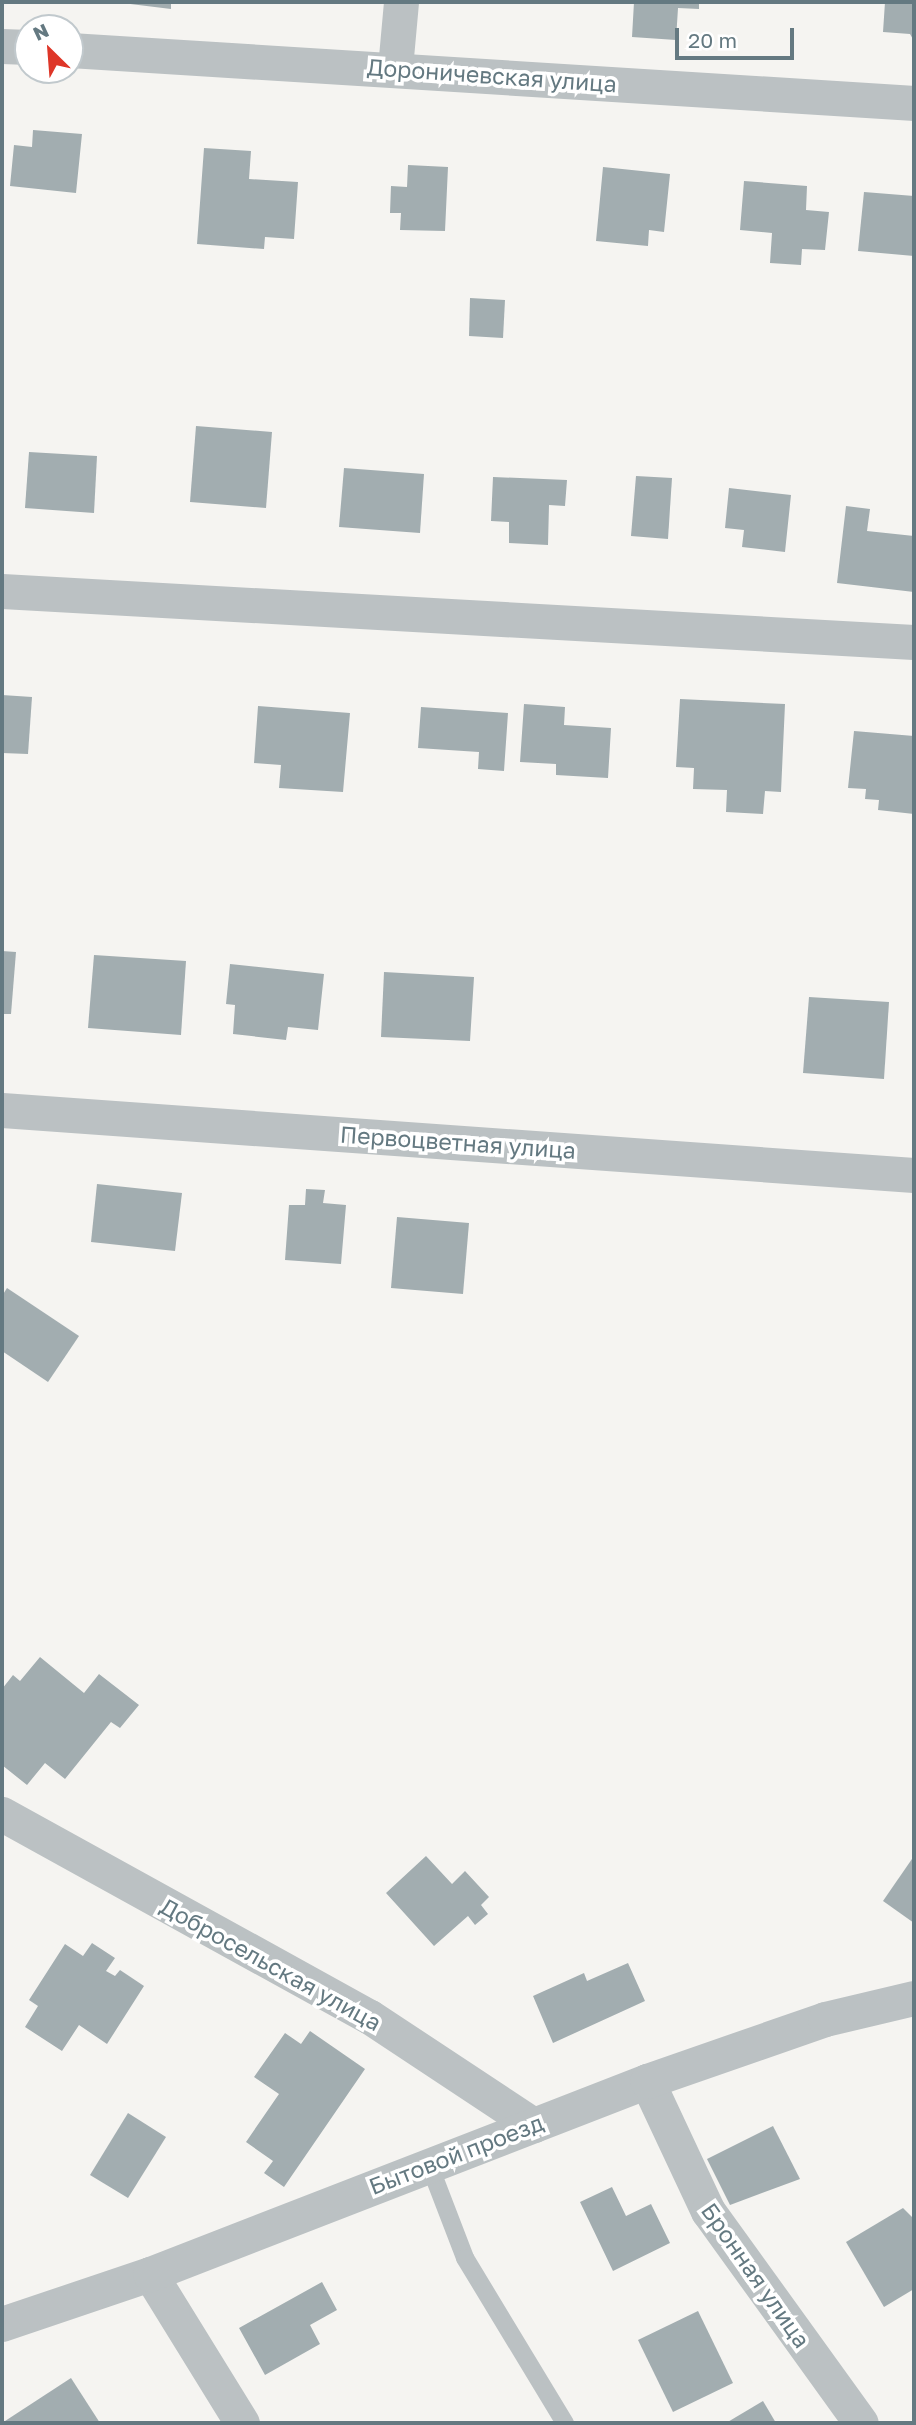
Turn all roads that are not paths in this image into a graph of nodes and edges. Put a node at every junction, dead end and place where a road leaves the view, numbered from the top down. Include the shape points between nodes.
1 (401, 2) edge
2 (84, 51) edge
3 (395, 68) junction
4 (914, 103) edge
5 (2, 591) edge
6 (914, 642) edge
7 (2, 1110) edge
8 (914, 1175) edge
9 (2, 1814) edge
10 (914, 1998) edge
11 (647, 2081) junction
12 (534, 2125) junction
13 (429, 2164) junction
14 (150, 2274) junction
15 (2, 2323) edge
16 (242, 2423) edge
17 (565, 2423) edge
18 (861, 2423) edge

1 - 3 street
2 - 3 street, Дороничевская улица
3 - 4 street, Дороничевская улица
5 - 6 street
7 - 8 street, Первоцветная улица
9 - 12 street, Добросельская улица via 370,2017
10 - 11 street, Бытовой проезд via 825,2019
11 - 12 street, Бытовой проезд
11 - 18 street, Бронная улица via 708,2211
12 - 13 street, Бытовой проезд
13 - 14 street, Бытовой проезд
13 - 17 lane via 465,2258
14 - 15 street, Бытовой проезд
14 - 16 street

